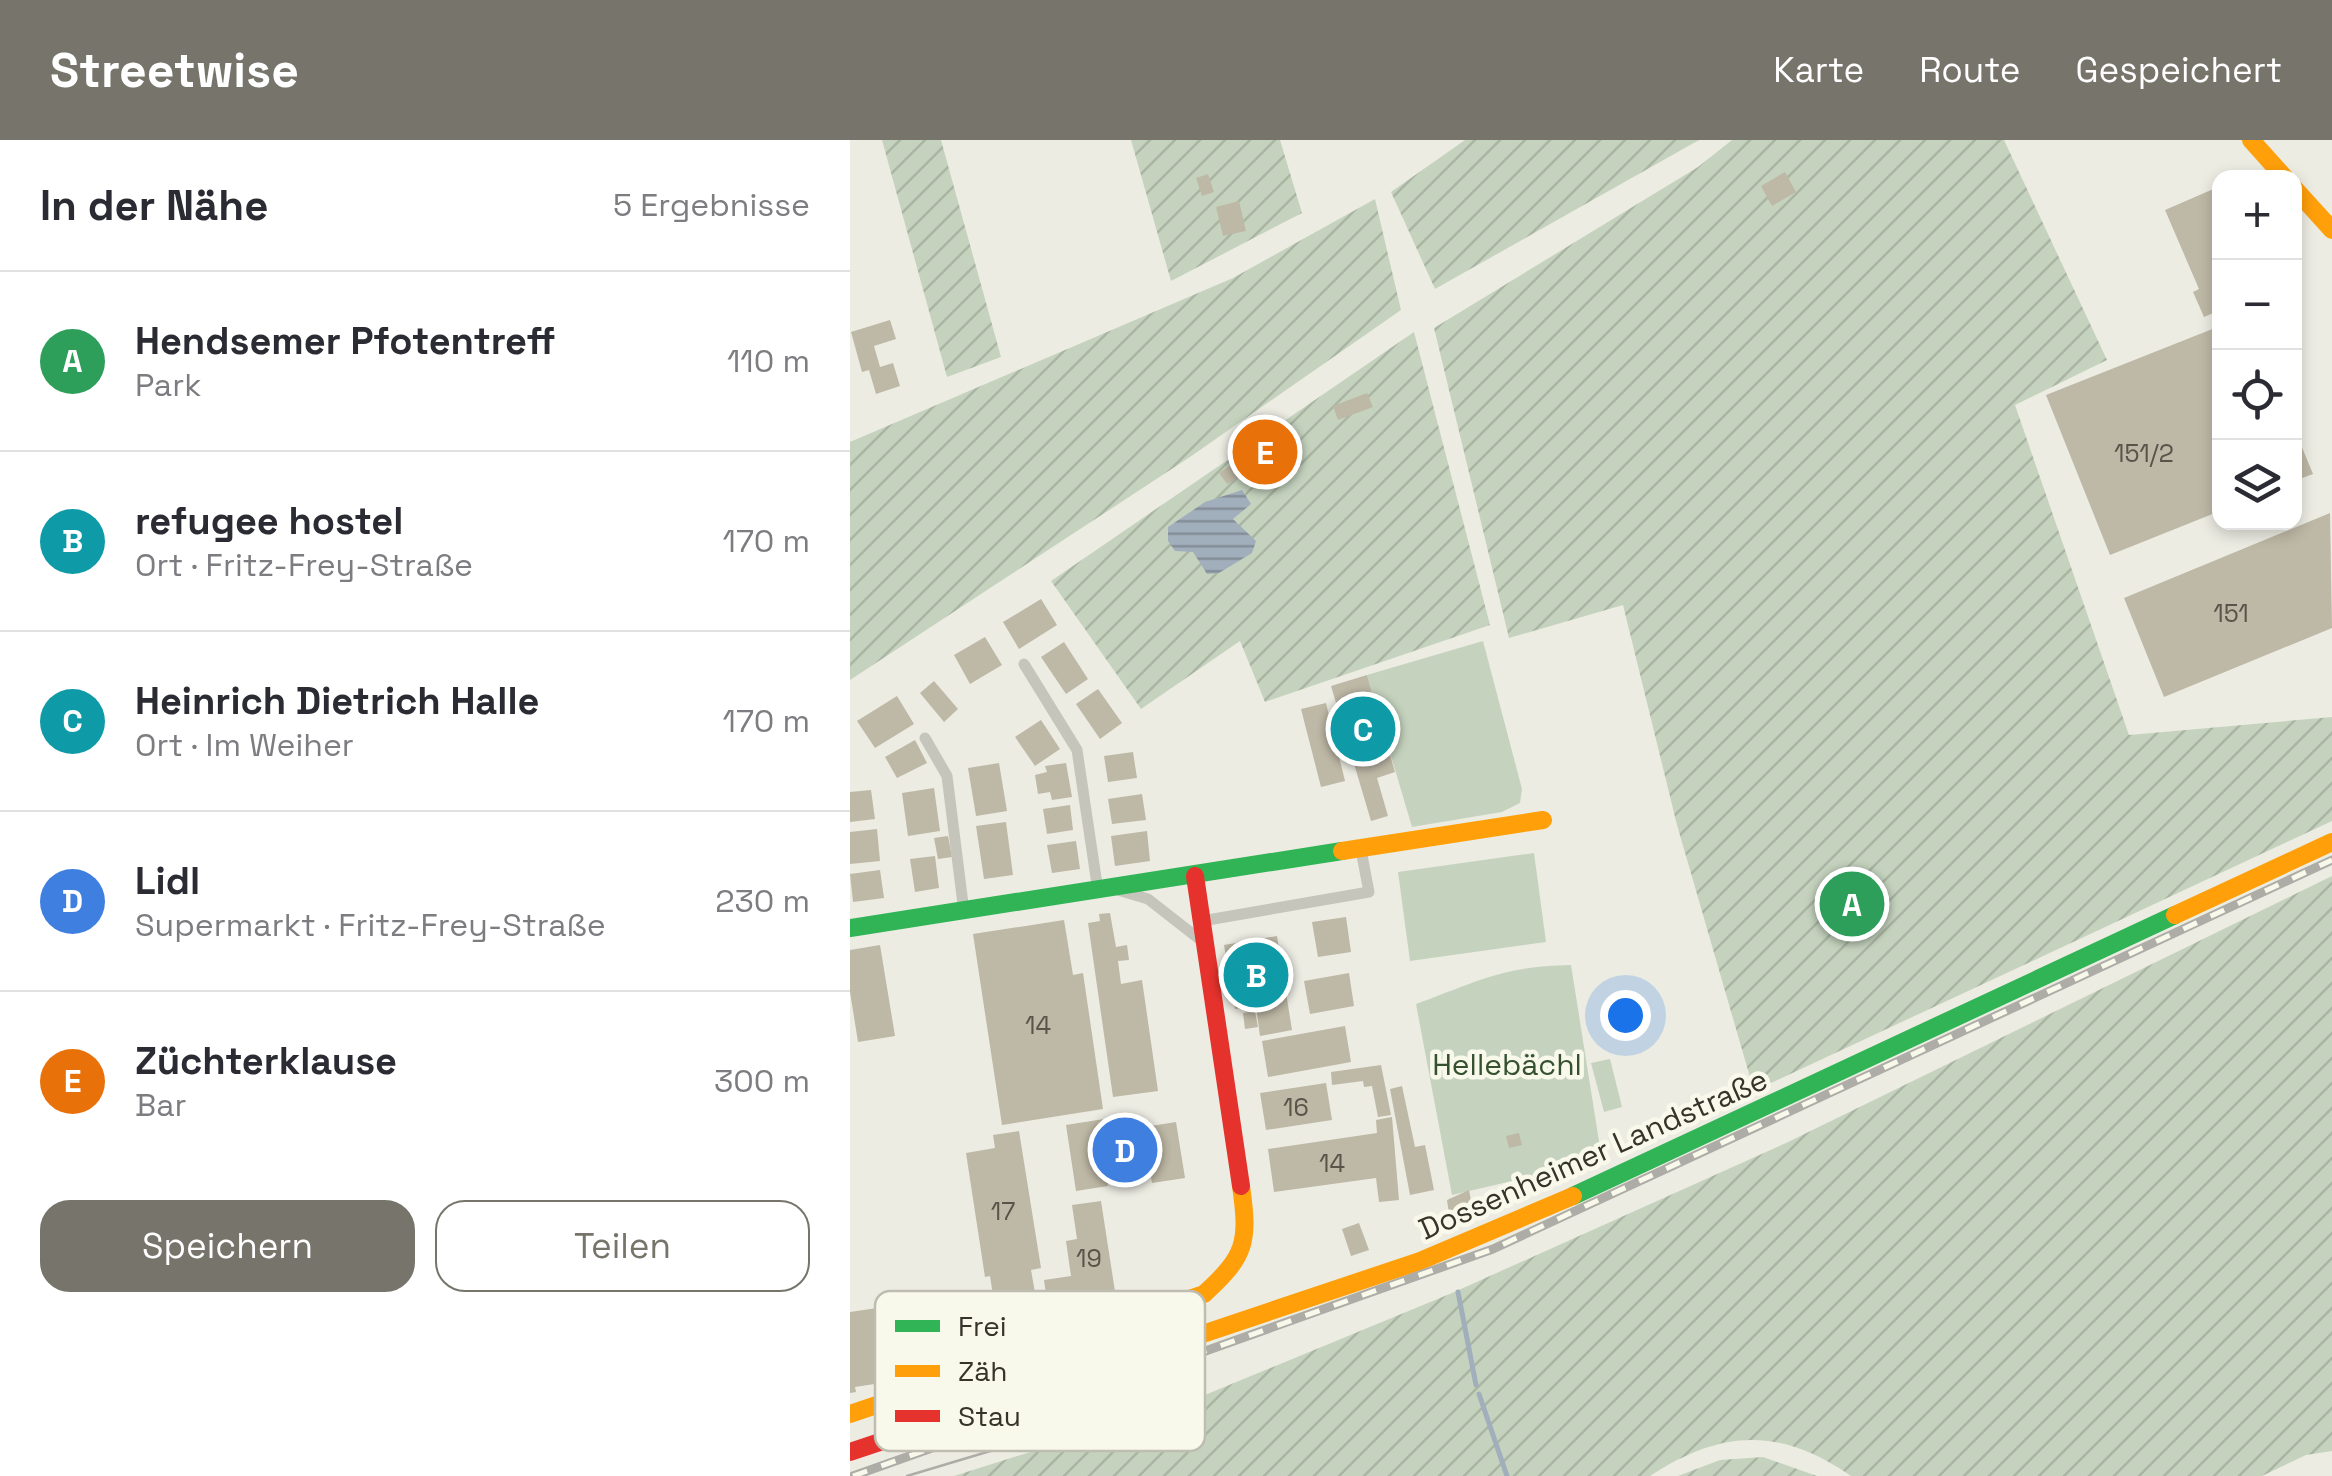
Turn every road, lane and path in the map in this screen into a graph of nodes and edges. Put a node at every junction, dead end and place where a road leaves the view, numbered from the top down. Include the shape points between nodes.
1 (2251, 140) edge
2 (2278, 170) edge
3 (2302, 197) edge
4 (2332, 230) edge
5 (1024, 664) dead end
6 (925, 738) dead end
7 (1543, 820) dead end
8 (2332, 842) edge
9 (1362, 850) junction
10 (1196, 876) junction
11 (1106, 889) junction
12 (964, 912) junction
13 (1202, 922) junction
14 (850, 928) edge
15 (1206, 945) junction
16 (1205, 1293) edge
17 (1205, 1334) edge
18 (875, 1406) edge
19 (850, 1414) edge
20 (875, 1444) edge
21 (850, 1452) edge

1 - 2 main road
3 - 4 main road
5 - 11 street via 1078,750
6 - 12 street via 948,776
7 - 9 main road
8 - 17 main road, Dossenheimer Landstraße via 1532,1216
9 - 10 main road
9 - 13 street via 1369,892
10 - 11 main road
10 - 13 main road
11 - 12 main road
11 - 15 street via 1148,899
12 - 14 main road
13 - 15 main road
15 - 16 main road via 1248,1226 1238,1263
18 - 19 main road
20 - 21 main road, Dossenheimer Landstraße

